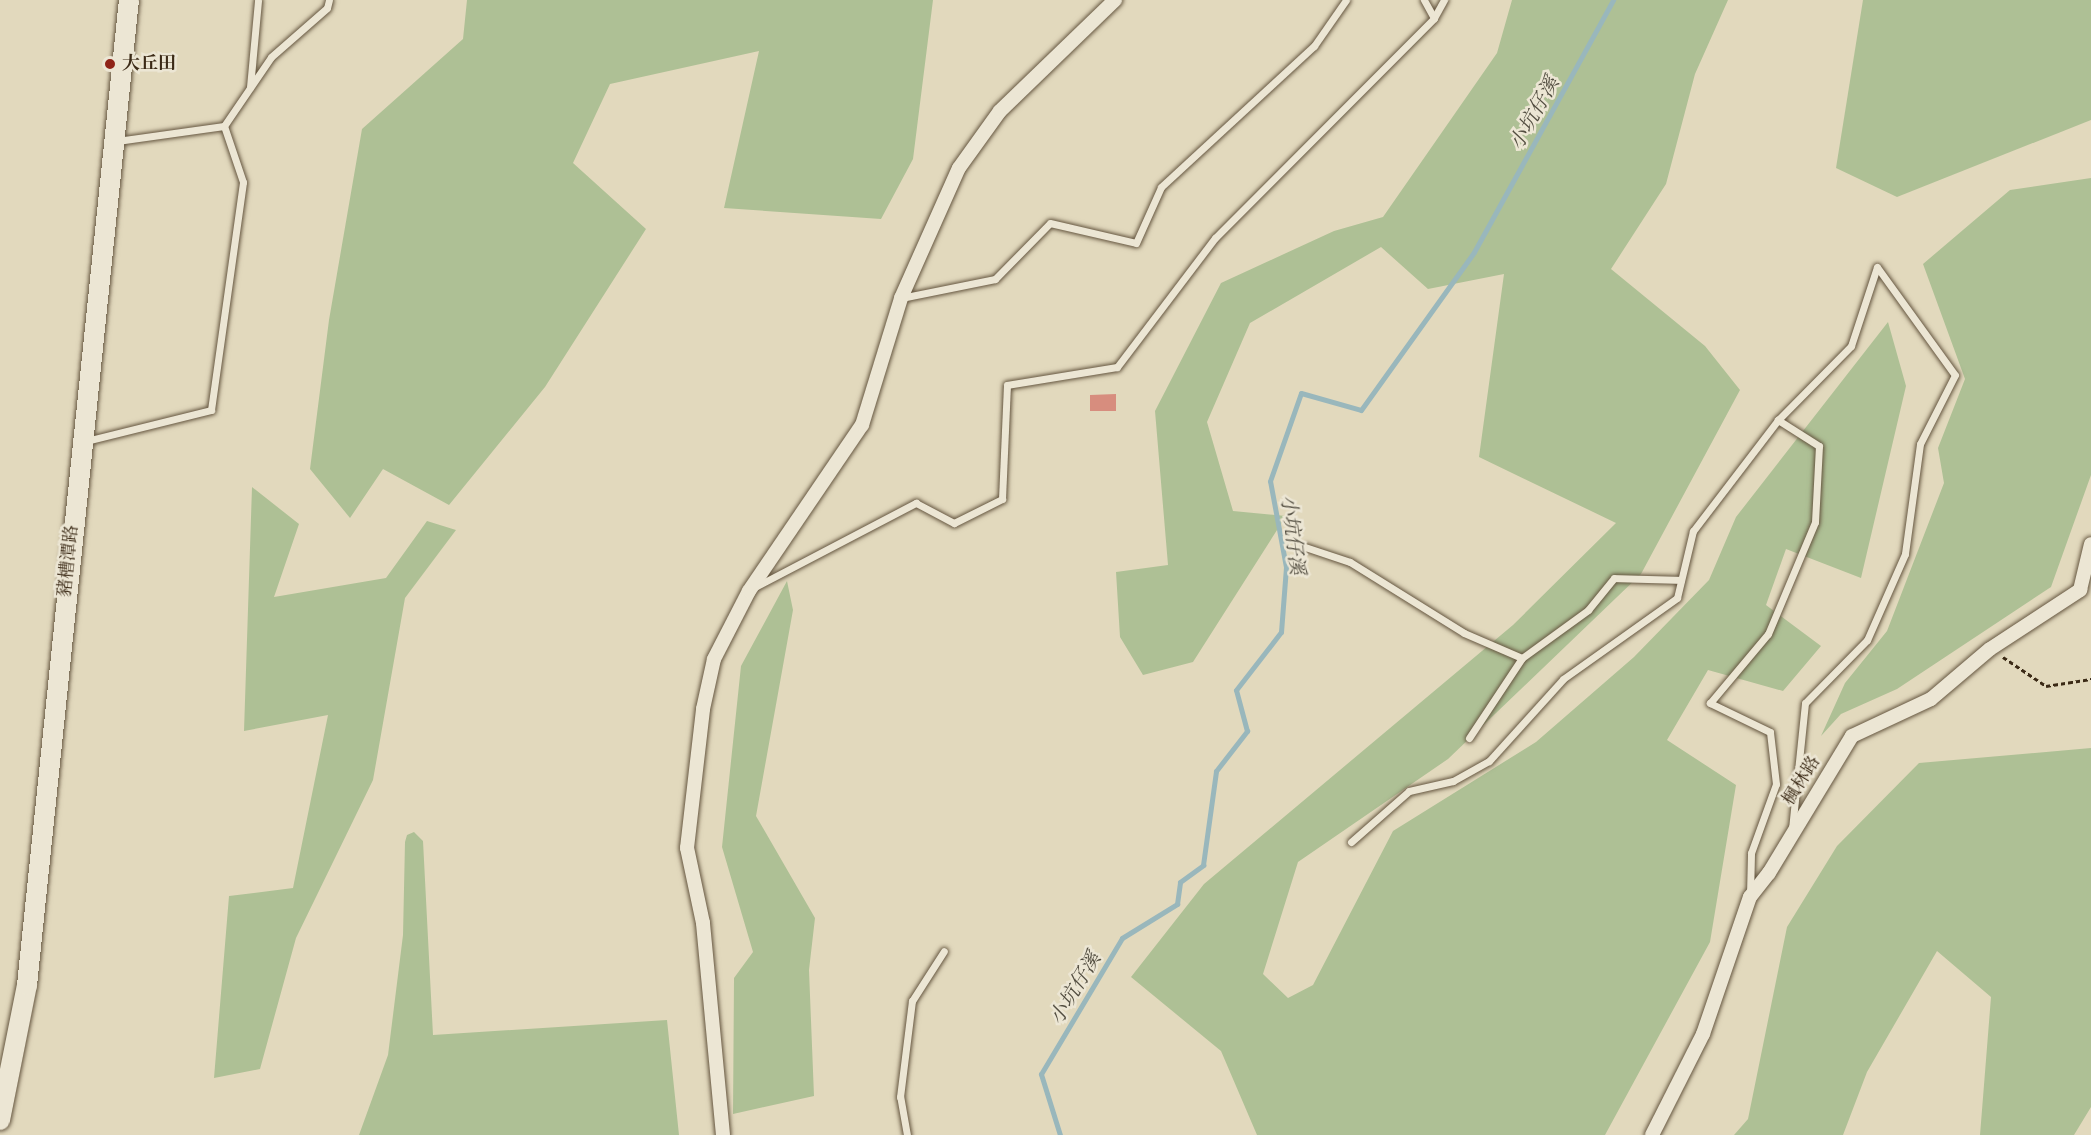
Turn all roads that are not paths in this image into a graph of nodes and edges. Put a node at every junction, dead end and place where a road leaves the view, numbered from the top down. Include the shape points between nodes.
1 (129, 0) edge
2 (258, 0) edge
3 (329, 0) edge
4 (1115, 0) edge
5 (1346, 0) edge
6 (1424, 0) edge
7 (1444, 0) edge
8 (1434, 18) junction
9 (249, 89) junction
10 (224, 126) junction
11 (117, 141) junction
12 (901, 298) junction
13 (1778, 420) junction
14 (81, 443) junction
15 (2091, 544) edge
16 (1305, 547) dead end
17 (1681, 580) junction
18 (749, 591) junction
19 (1522, 658) junction
20 (1469, 738) dead end
21 (1792, 831) junction
22 (1351, 842) dead end
23 (1750, 897) junction
24 (944, 951) dead end
25 (0, 1119) edge
26 (723, 1135) edge
27 (907, 1135) edge
28 (1652, 1135) edge

1 - 11 street, 豬槽潭路
2 - 9 lane
3 - 9 lane via 327,8 271,57
4 - 12 street via 1000,111 958,168
5 - 12 lane via 1314,46 1161,187 1136,243 1050,223 996,279
6 - 8 lane
7 - 8 lane
8 - 18 lane via 1215,238 1117,368 1007,386 1002,499 954,523 916,503
9 - 10 lane
10 - 11 lane
10 - 14 lane via 243,182 211,411
11 - 14 street, 豬槽潭路
12 - 18 street via 862,425
13 - 17 lane via 1692,531
13 - 21 lane via 1851,346 1877,267 1955,375 1920,444 1905,554 1867,640 1806,703
13 - 23 lane via 1819,446 1815,522 1768,634 1710,703 1770,732 1776,784 1751,853
14 - 25 street, 豬槽潭路 via 27,985
15 - 21 street, 楓林路 via 2079,590 1990,649 1931,699 1852,736
16 - 19 lane via 1350,562 1464,633
17 - 19 lane via 1614,578 1588,610
17 - 22 lane via 1677,598 1563,679 1489,761 1453,781 1409,791
18 - 26 street via 714,658 703,709 687,848 703,922
19 - 20 lane
21 - 23 street, 楓林路 via 1769,873
23 - 28 street, 楓林路 via 1703,1034
24 - 27 lane via 912,1001 900,1097

